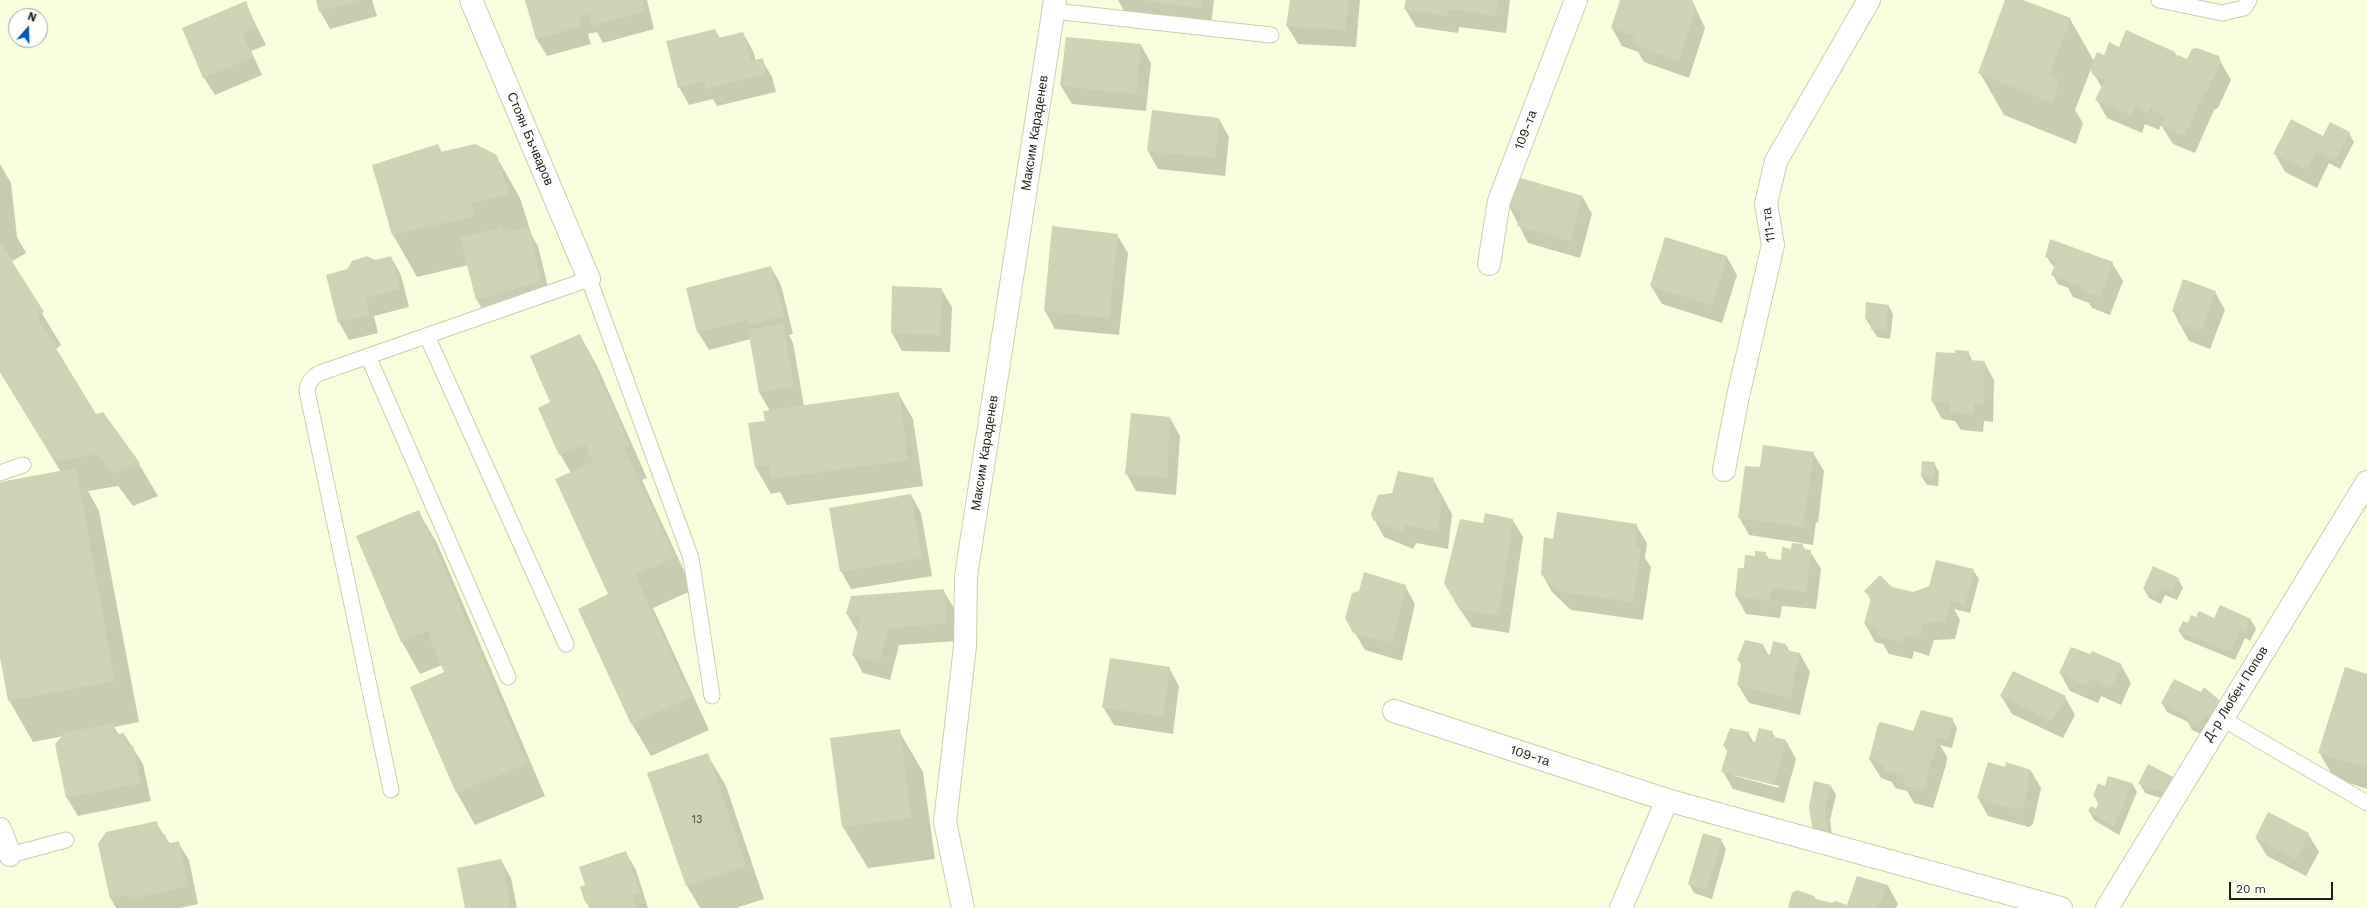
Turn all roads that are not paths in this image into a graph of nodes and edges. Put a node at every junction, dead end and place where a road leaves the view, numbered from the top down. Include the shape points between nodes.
1 (471, 0) edge
2 (1576, 0) edge
3 (1869, 0) edge
4 (2159, 0) edge
5 (2250, 0) edge
6 (1054, 6) edge
7 (1271, 35) dead end
8 (1489, 264) dead end
9 (589, 279) junction
10 (427, 336) junction
11 (368, 356) junction
12 (23, 465) dead end
13 (1724, 470) dead end
14 (0, 472) edge
15 (2367, 482) edge
16 (566, 644) dead end
17 (508, 677) dead end
18 (712, 696) dead end
19 (1394, 711) dead end
20 (2221, 718) junction
21 (391, 790) dead end
22 (1667, 800) junction
23 (2367, 802) edge
24 (0, 829) edge
25 (66, 840) dead end
26 (10, 855) joint
27 (963, 908) edge
28 (1621, 908) edge
29 (2061, 908) edge
30 (2107, 908) edge

1 - 9 street, Стоян Бъчваров
2 - 8 street, 109-та via 1499,201
3 - 13 street, 111-та via 1776,161 1766,204 1773,245 1738,396
4 - 5 lane via 2222,13 2244,8
6 - 7 lane
6 - 27 street, Максим Караденев via 966,576 964,646 945,822
9 - 10 lane
9 - 18 lane via 691,558
10 - 11 lane
10 - 16 lane
11 - 17 lane
11 - 21 lane via 314,375 307,391
12 - 14 lane
15 - 20 street, Д-р Любен Попов
19 - 22 street, 109-та
20 - 23 lane
20 - 30 street, Д-р Любен Попов
22 - 28 street
22 - 29 street, 109-та
24 - 26 street
25 - 26 lane

